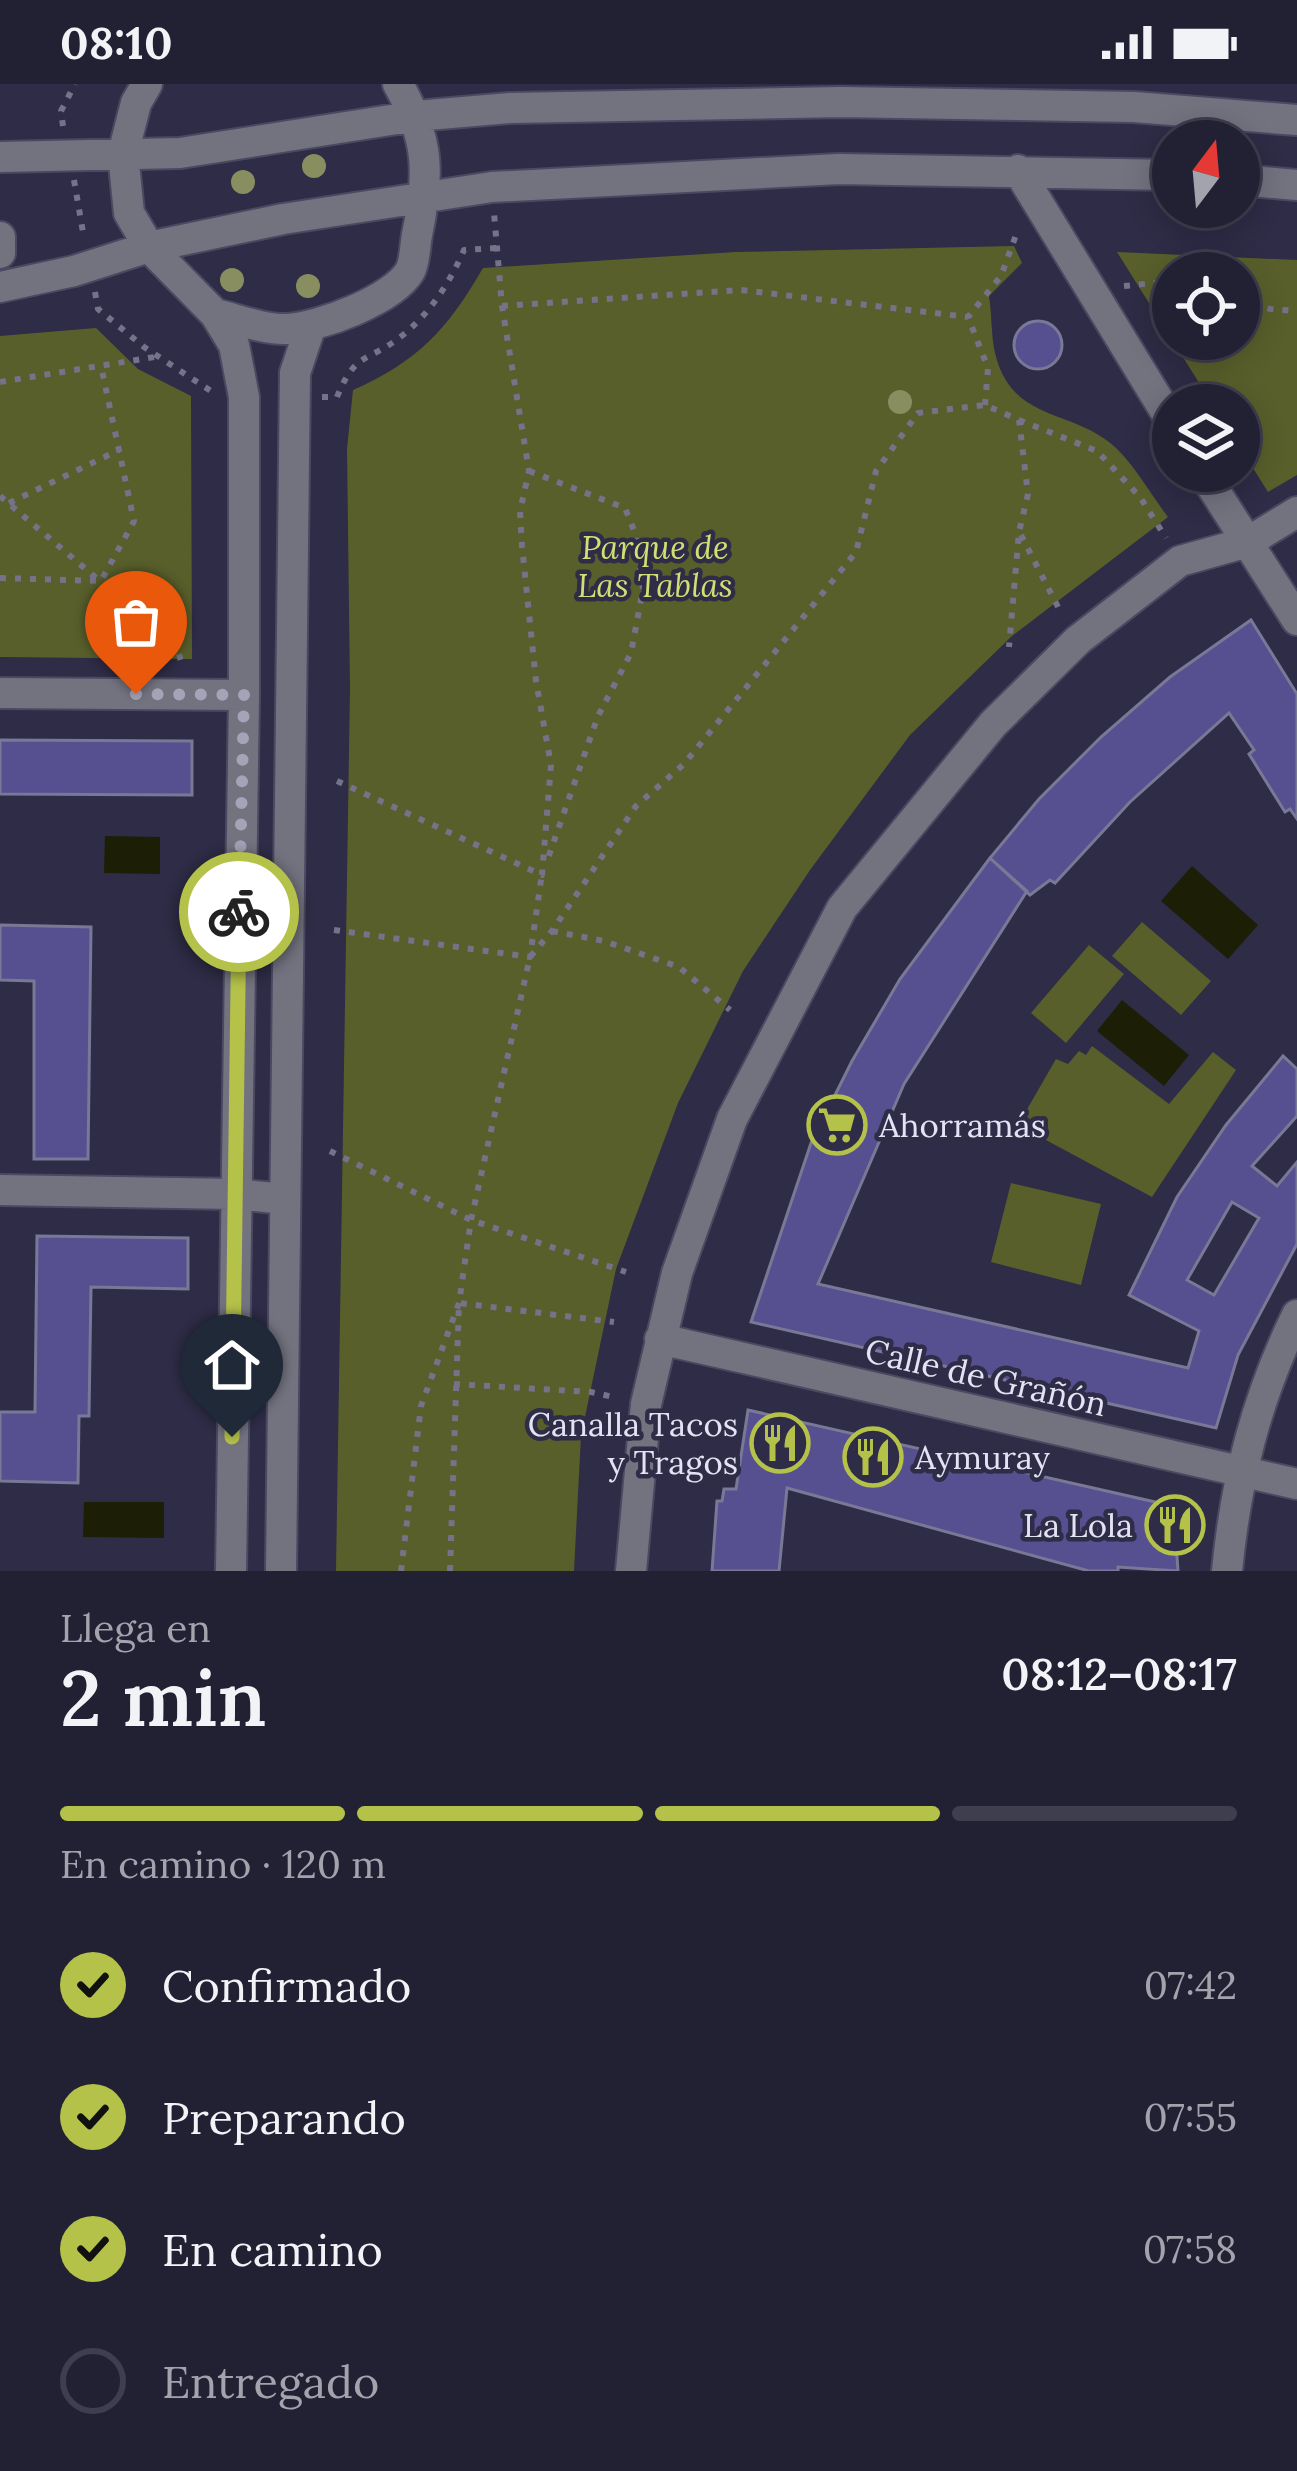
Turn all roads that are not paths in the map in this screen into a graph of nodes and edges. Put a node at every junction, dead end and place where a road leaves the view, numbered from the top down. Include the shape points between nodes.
1 (147, 84) edge
2 (398, 84) edge
3 (416, 116) junction
4 (1297, 120) edge
5 (123, 154) junction
6 (0, 158) edge
7 (1018, 170) junction
8 (1152, 175) edge
9 (1260, 182) edge
10 (1297, 185) edge
11 (426, 195) junction
12 (0, 237) edge
13 (149, 247) junction
14 (0, 254) edge
15 (0, 287) edge
16 (214, 314) junction
17 (311, 326) junction
18 (1152, 390) edge
19 (1216, 492) edge
20 (1297, 512) edge
21 (1248, 542) junction
22 (1297, 620) edge
23 (0, 693) edge
24 (244, 695) junction
25 (0, 1190) edge
26 (234, 1194) junction
27 (285, 1199) junction
28 (1297, 1315) edge
29 (660, 1339) junction
30 (1242, 1472) junction
31 (1297, 1484) edge
32 (231, 1571) edge
33 (281, 1571) edge
34 (631, 1571) edge
35 (1227, 1571) edge

1 - 5 street
2 - 3 street
3 - 4 street via 841,101 1134,107
3 - 5 street via 180,153
3 - 11 street
5 - 6 street
5 - 13 street via 129,213
7 - 8 street
7 - 11 street via 602,179
7 - 18 street
9 - 10 street
11 - 13 street
11 - 17 street via 410,271 365,307
12 - 14 street
13 - 15 street
13 - 16 street
16 - 17 street via 281,330
16 - 24 street via 234,345 244,397
17 - 27 street via 295,373
19 - 21 street
20 - 21 street
21 - 22 street
21 - 29 street via 1180,561 1078,640 993,724 842,908 732,1119
23 - 24 street
24 - 26 street
25 - 26 street
26 - 27 street
26 - 32 street
27 - 33 street
28 - 30 street via 1253,1418
29 - 30 street, Calle de Grañón
29 - 34 street
30 - 31 street, Calle de Grañón
30 - 35 street

